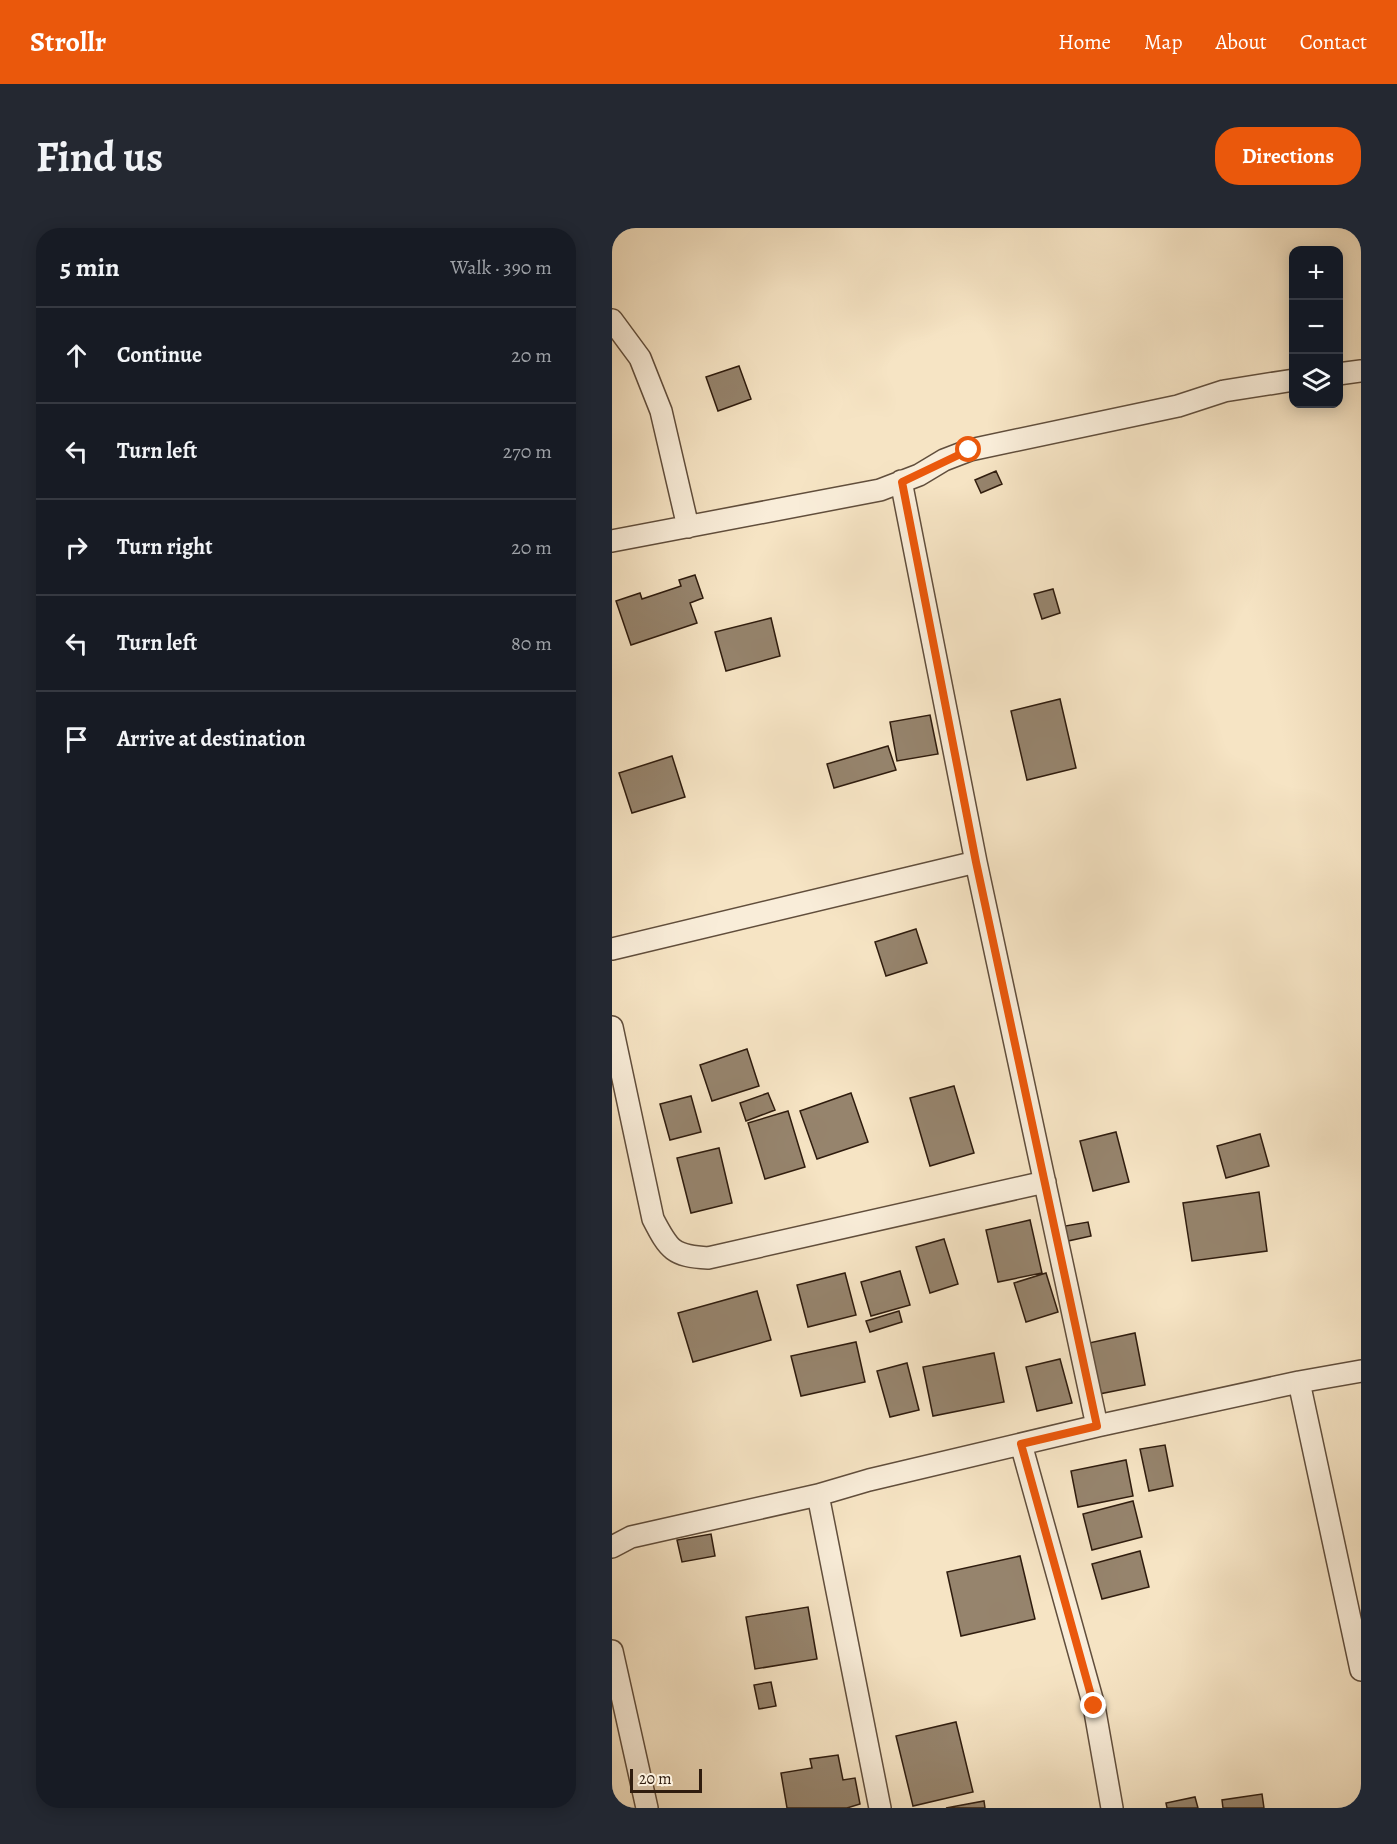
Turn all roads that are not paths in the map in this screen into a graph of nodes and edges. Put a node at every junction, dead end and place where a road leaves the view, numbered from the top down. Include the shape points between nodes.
1 (612, 320) edge
2 (1361, 371) edge
3 (1343, 373) edge
4 (1289, 381) edge
5 (902, 482) junction
6 (688, 526) junction
7 (612, 541) edge
8 (976, 862) junction
9 (612, 949) edge
10 (612, 1027) edge
11 (1045, 1182) junction
12 (1361, 1371) edge
13 (1299, 1382) junction
14 (1097, 1426) junction
15 (1021, 1444) junction
16 (818, 1495) junction
17 (612, 1547) edge
18 (612, 1651) edge
19 (1361, 1670) edge
20 (646, 1808) edge
21 (880, 1808) edge
22 (1112, 1808) edge

1 - 6 street via 640,358 661,411
2 - 3 street
4 - 5 street via 1224,391 1178,406 969,450
5 - 6 street via 880,490
5 - 8 street
6 - 7 street
8 - 9 street
8 - 11 street
10 - 11 street via 653,1219 666,1245 686,1257 708,1258
11 - 14 street
12 - 13 street
13 - 14 street
13 - 19 street
14 - 15 street
15 - 16 street
15 - 22 street via 1094,1706
16 - 17 street via 631,1537
16 - 21 street
18 - 20 street

